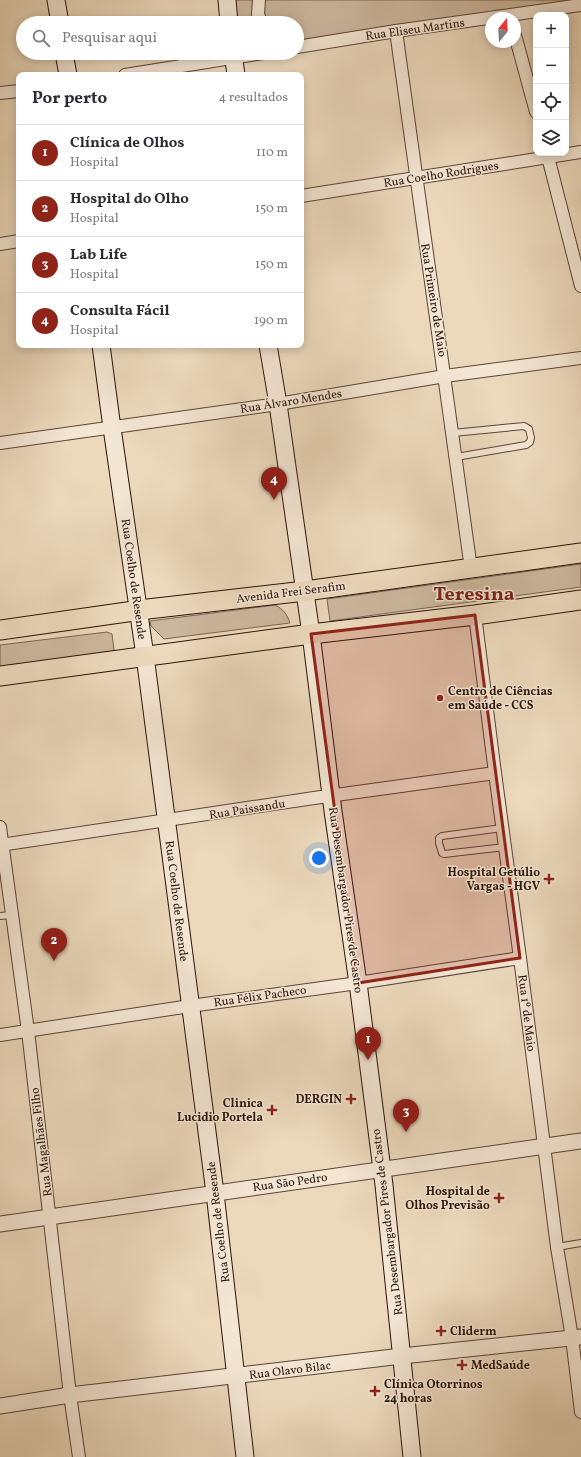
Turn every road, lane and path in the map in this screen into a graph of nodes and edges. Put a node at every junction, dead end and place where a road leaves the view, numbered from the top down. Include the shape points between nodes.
1 (56, 0) edge
2 (227, 0) edge
3 (259, 0) edge
4 (580, 4) edge
5 (521, 15) edge
6 (59, 16) edge
7 (228, 16) edge
8 (259, 16) edge
9 (485, 20) edge
10 (396, 31) junction
11 (304, 46) edge
12 (519, 48) edge
13 (65, 60) edge
14 (206, 60) edge
15 (234, 60) edge
16 (67, 72) edge
17 (141, 72) edge
18 (236, 72) edge
19 (16, 91) edge
20 (0, 93) edge
21 (533, 101) edge
22 (581, 152) edge
23 (569, 153) edge
24 (542, 156) edge
25 (548, 156) edge
26 (416, 178) junction
27 (304, 196) edge
28 (16, 241) edge
29 (0, 244) edge
30 (581, 286) edge
31 (101, 348) edge
32 (269, 348) edge
33 (581, 358) edge
34 (445, 376) junction
35 (278, 404) junction
36 (112, 428) junction
37 (453, 433) junction
38 (0, 443) edge
39 (456, 457) junction
40 (581, 553) edge
41 (471, 569) junction
42 (305, 591) junction
43 (581, 600) edge
44 (139, 610) junction
45 (475, 614) junction
46 (0, 630) edge
47 (311, 634) junction
48 (145, 656) junction
49 (0, 676) edge
50 (495, 773) junction
51 (331, 796) junction
52 (167, 821) junction
53 (0, 827) edge
54 (502, 828) junction
55 (1, 845) edge
56 (505, 847) junction
57 (6, 916) edge
58 (520, 958) junction
59 (358, 983) junction
60 (190, 1006) junction
61 (28, 1031) junction
62 (0, 1035) edge
63 (581, 1141) edge
64 (544, 1147) junction
65 (382, 1169) junction
66 (215, 1193) junction
67 (50, 1217) junction
68 (0, 1224) edge
69 (581, 1243) edge
70 (557, 1247) junction
71 (577, 1338) edge
72 (402, 1356) junction
73 (235, 1376) junction
74 (70, 1395) junction
75 (0, 1406) edge
76 (581, 1412) edge
77 (79, 1457) edge
78 (245, 1457) edge
79 (412, 1457) edge

1 - 6 main road
2 - 7 main road
3 - 8 street
4 - 5 street, Rua Eliseu Martins
9 - 10 street, Rua Eliseu Martins
10 - 11 street, Rua Eliseu Martins
10 - 26 street, Rua Primeiro de Maio
12 - 21 street
13 - 16 main road
14 - 17 street
15 - 18 main road
19 - 20 street
22 - 23 street, Rua Coelho Rodrigues
24 - 26 street, Rua Coelho Rodrigues
25 - 30 street
26 - 27 street, Rua Coelho Rodrigues
26 - 34 street, Rua Primeiro de Maio
28 - 29 street
31 - 36 main road, Rua Coelho de Resende
32 - 35 main road, Rua Desembargador Pires de Castro
33 - 34 street, Rua Álvaro Mendes
34 - 35 street, Rua Álvaro Mendes
34 - 37 street, Rua Primeiro de Maio
35 - 36 street, Rua Álvaro Mendes
35 - 42 main road, Rua Desembargador Pires de Castro
36 - 38 street, Rua Álvaro Mendes
36 - 44 main road, Rua Coelho de Resende
37 - 39 street, Rua Primeiro de Maio
37 - 39 lane via 524,426 529,429 531,438 526,445
39 - 41 street, Rua Primeiro de Maio
40 - 41 main road, Avenida Frei Serafim
41 - 42 main road, Avenida Frei Serafim
42 - 44 main road, Avenida Frei Serafim
42 - 47 main road, Rua Desembargador Pires de Castro
43 - 45 main road
44 - 46 main road, Avenida Frei Serafim
44 - 48 main road, Rua Coelho de Resende
45 - 47 main road
45 - 50 street, Rua 1º de Maio
47 - 48 main road
47 - 51 main road, Rua Desembargador Pires de Castro
48 - 49 main road
48 - 52 main road, Rua Coelho de Resende
50 - 51 street, Rua Paissandu
50 - 54 street, Rua 1º de Maio
51 - 52 street, Rua Paissandu
51 - 59 main road, Rua Desembargador Pires de Castro
52 - 55 street, Rua Paissandu
52 - 60 main road, Rua Coelho de Resende
53 - 55 street, Rua Magalhães Filho
54 - 56 street, Rua 1º de Maio
54 - 56 lane via 442,836 439,843 444,854
55 - 57 street, Rua Magalhães Filho
56 - 58 street, Rua 1º de Maio
57 - 61 street, Rua Magalhães Filho
58 - 59 street, Rua Félix Pacheco
58 - 64 street, Rua 1º de Maio
59 - 60 street, Rua Félix Pacheco
59 - 65 main road, Rua Desembargador Pires de Castro
60 - 61 street, Rua Félix Pacheco
60 - 66 main road, Rua Coelho de Resende
61 - 62 street, Rua Félix Pacheco
61 - 67 street, Rua Magalhães Filho
63 - 64 street, Rua São Pedro
64 - 65 street, Rua São Pedro
64 - 70 street, Rua 1º de Maio
65 - 66 street, Rua São Pedro
65 - 72 main road, Rua Desembargador Pires de Castro
66 - 67 street, Rua São Pedro
66 - 73 main road, Rua Coelho de Resende
67 - 68 street, Rua São Pedro
67 - 74 street, Rua Magalhães Filho
69 - 70 lane
70 - 71 street, Rua 1º de Maio
71 - 72 street, Rua Olavo Bilac
71 - 76 street, Rua 1º de Maio
72 - 73 street, Rua Olavo Bilac
72 - 79 main road, Rua Desembargador Pires de Castro
73 - 74 street, Rua Olavo Bilac
73 - 78 main road, Rua Coelho de Resende
74 - 75 street, Rua Olavo Bilac
74 - 77 street, Rua Magalhães Filho

